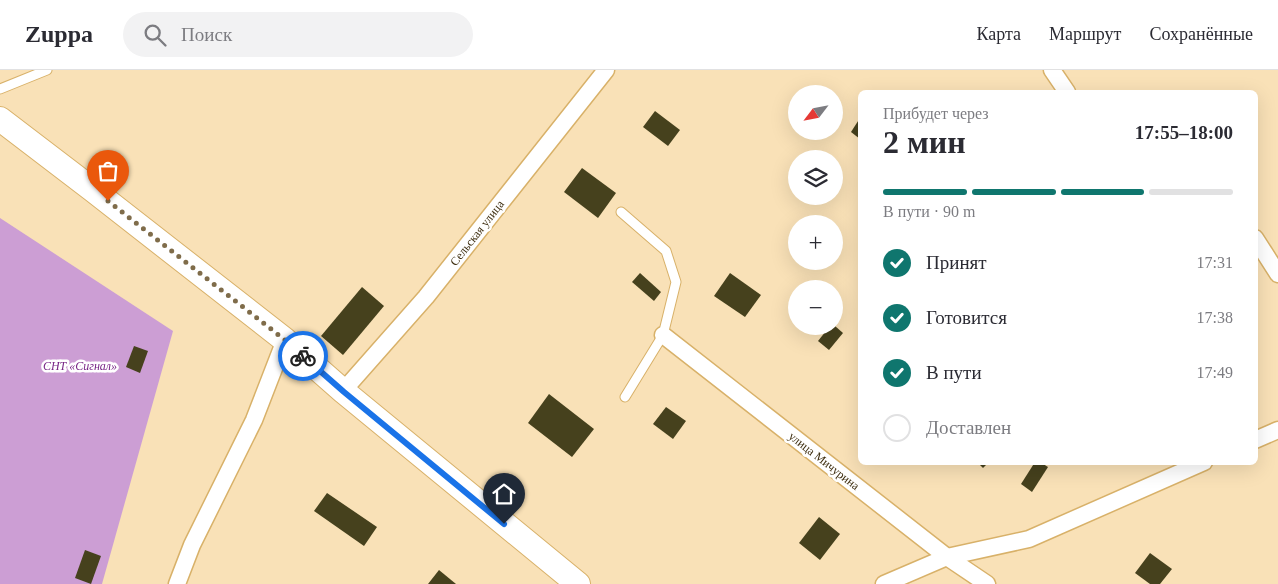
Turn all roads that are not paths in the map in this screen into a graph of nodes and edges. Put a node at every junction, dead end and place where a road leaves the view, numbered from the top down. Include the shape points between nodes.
1 (47, 70) edge
2 (606, 70) edge
3 (1052, 70) edge
4 (0, 89) edge
5 (1066, 90) edge
6 (0, 119) edge
7 (621, 212) dead end
8 (1258, 243) edge
9 (1278, 274) edge
10 (663, 335) junction
11 (285, 340) junction
12 (344, 392) junction
13 (625, 398) dead end
14 (1278, 430) edge
15 (1258, 439) edge
16 (1197, 465) edge
17 (947, 557) junction
18 (176, 584) edge
19 (578, 584) edge
20 (884, 584) edge
21 (987, 584) edge

1 - 4 lane
2 - 12 street, Сельская улица via 426,297
3 - 5 street
6 - 11 main road
7 - 10 lane via 666,251 676,282
8 - 9 street
10 - 13 lane
10 - 17 street, улица Мичурина
11 - 12 main road
11 - 18 street via 254,420
12 - 19 main road
14 - 15 street
16 - 17 street via 1029,539
17 - 20 street
17 - 21 street, улица Мичурина

